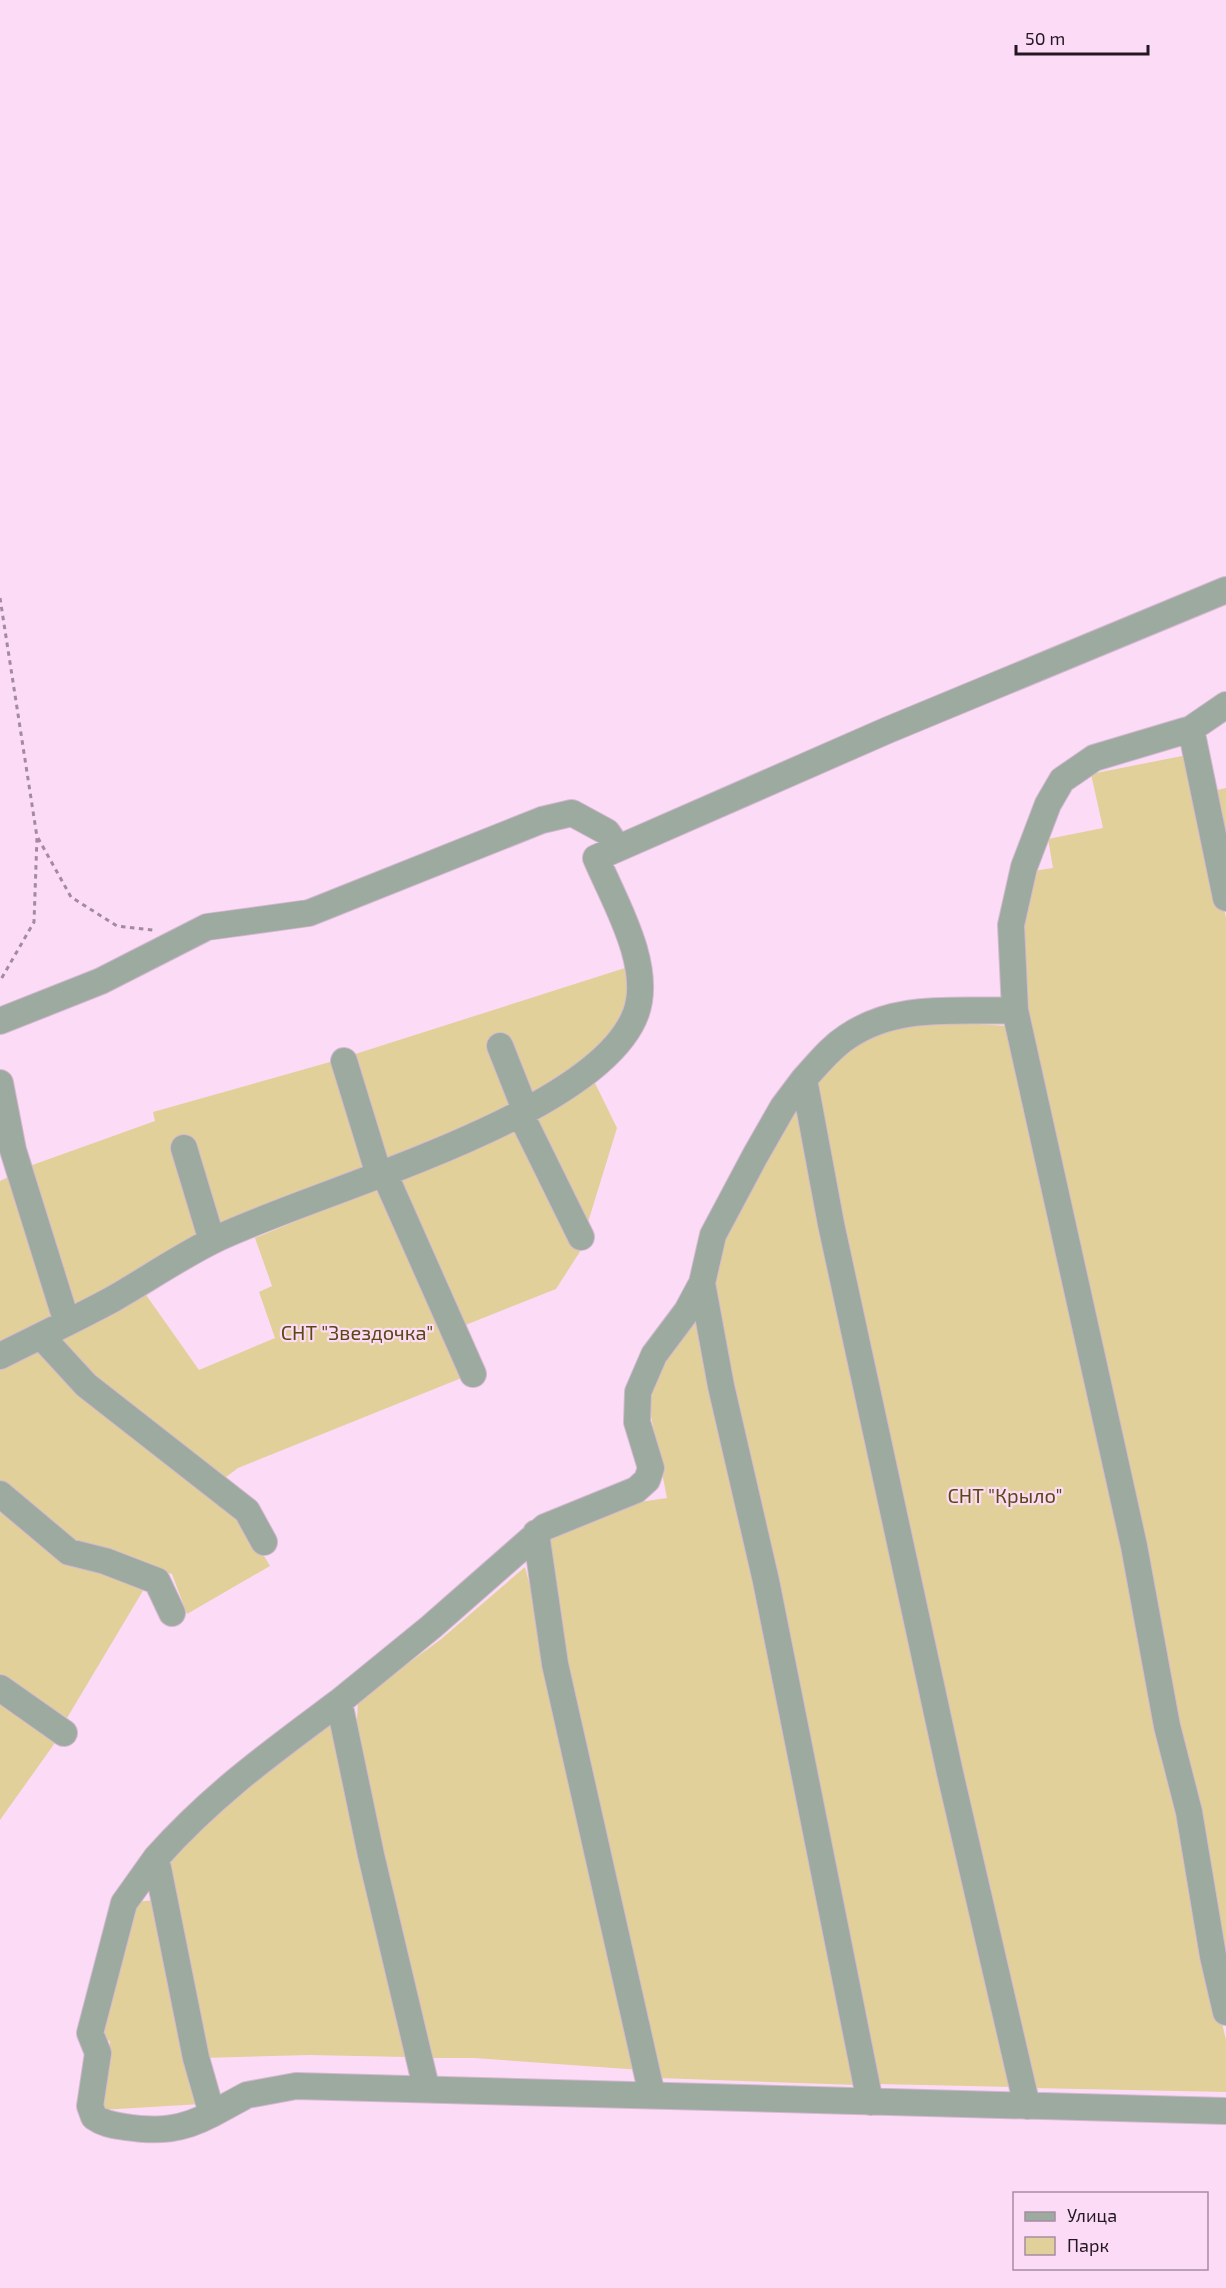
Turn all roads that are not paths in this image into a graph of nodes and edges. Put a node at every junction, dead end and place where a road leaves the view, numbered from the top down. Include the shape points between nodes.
1 (1226, 590) edge
2 (1226, 705) edge
3 (1191, 729) junction
4 (618, 848) junction
5 (1226, 898) edge
6 (1015, 1010) junction
7 (0, 1021) edge
8 (500, 1046) dead end
9 (344, 1061) dead end
10 (804, 1079) junction
11 (0, 1083) edge
12 (524, 1113) junction
13 (184, 1148) dead end
14 (382, 1174) junction
15 (581, 1237) dead end
16 (213, 1241) junction
17 (702, 1283) junction
18 (67, 1323) junction
19 (41, 1336) junction
20 (0, 1356) edge
21 (473, 1374) dead end
22 (0, 1494) edge
23 (536, 1533) junction
24 (264, 1542) dead end
25 (172, 1612) dead end
26 (0, 1688) edge
27 (339, 1702) junction
28 (64, 1733) dead end
29 (156, 1858) junction
30 (1226, 2012) edge
31 (426, 2087) junction
32 (652, 2095) junction
33 (870, 2102) junction
34 (1027, 2106) junction
35 (1226, 2111) edge
36 (212, 2114) junction

1 - 4 street via 888,730
2 - 3 street
3 - 5 street
3 - 6 street via 1094,758 1062,780 1048,804 1024,867 1011,925
4 - 7 street via 607,832 572,813 542,820 309,913 207,927 101,981
4 - 12 street via 596,858 637,956 640,989 636,1014 605,1056
6 - 10 street via 922,1010 891,1017 847,1036
6 - 30 street via 1134,1546 1167,1726 1190,1812
8 - 12 street
9 - 14 street
10 - 17 street via 754,1156 713,1235
10 - 34 street via 831,1224 950,1773
11 - 18 street via 13,1150
12 - 14 street
12 - 15 street
13 - 16 street
14 - 16 street
14 - 21 street
16 - 18 street
17 - 23 street via 687,1311 654,1354 638,1392 637,1422 651,1468 647,1480 636,1491
17 - 33 street
18 - 19 street
19 - 20 street
19 - 24 street via 86,1385 247,1511
22 - 25 street via 69,1552 158,1581
23 - 27 street
23 - 32 street via 555,1664
26 - 28 street
27 - 29 street via 228,1785 191,1818
27 - 31 street
29 - 36 street via 196,2058
29 - 36 street via 124,1903 113,1938 90,2033 98,2052 90,2106 93,2117 103,2123 154,2131 193,2124
31 - 32 street
31 - 36 street via 296,2086 247,2095
32 - 33 street
33 - 34 street
34 - 35 street

